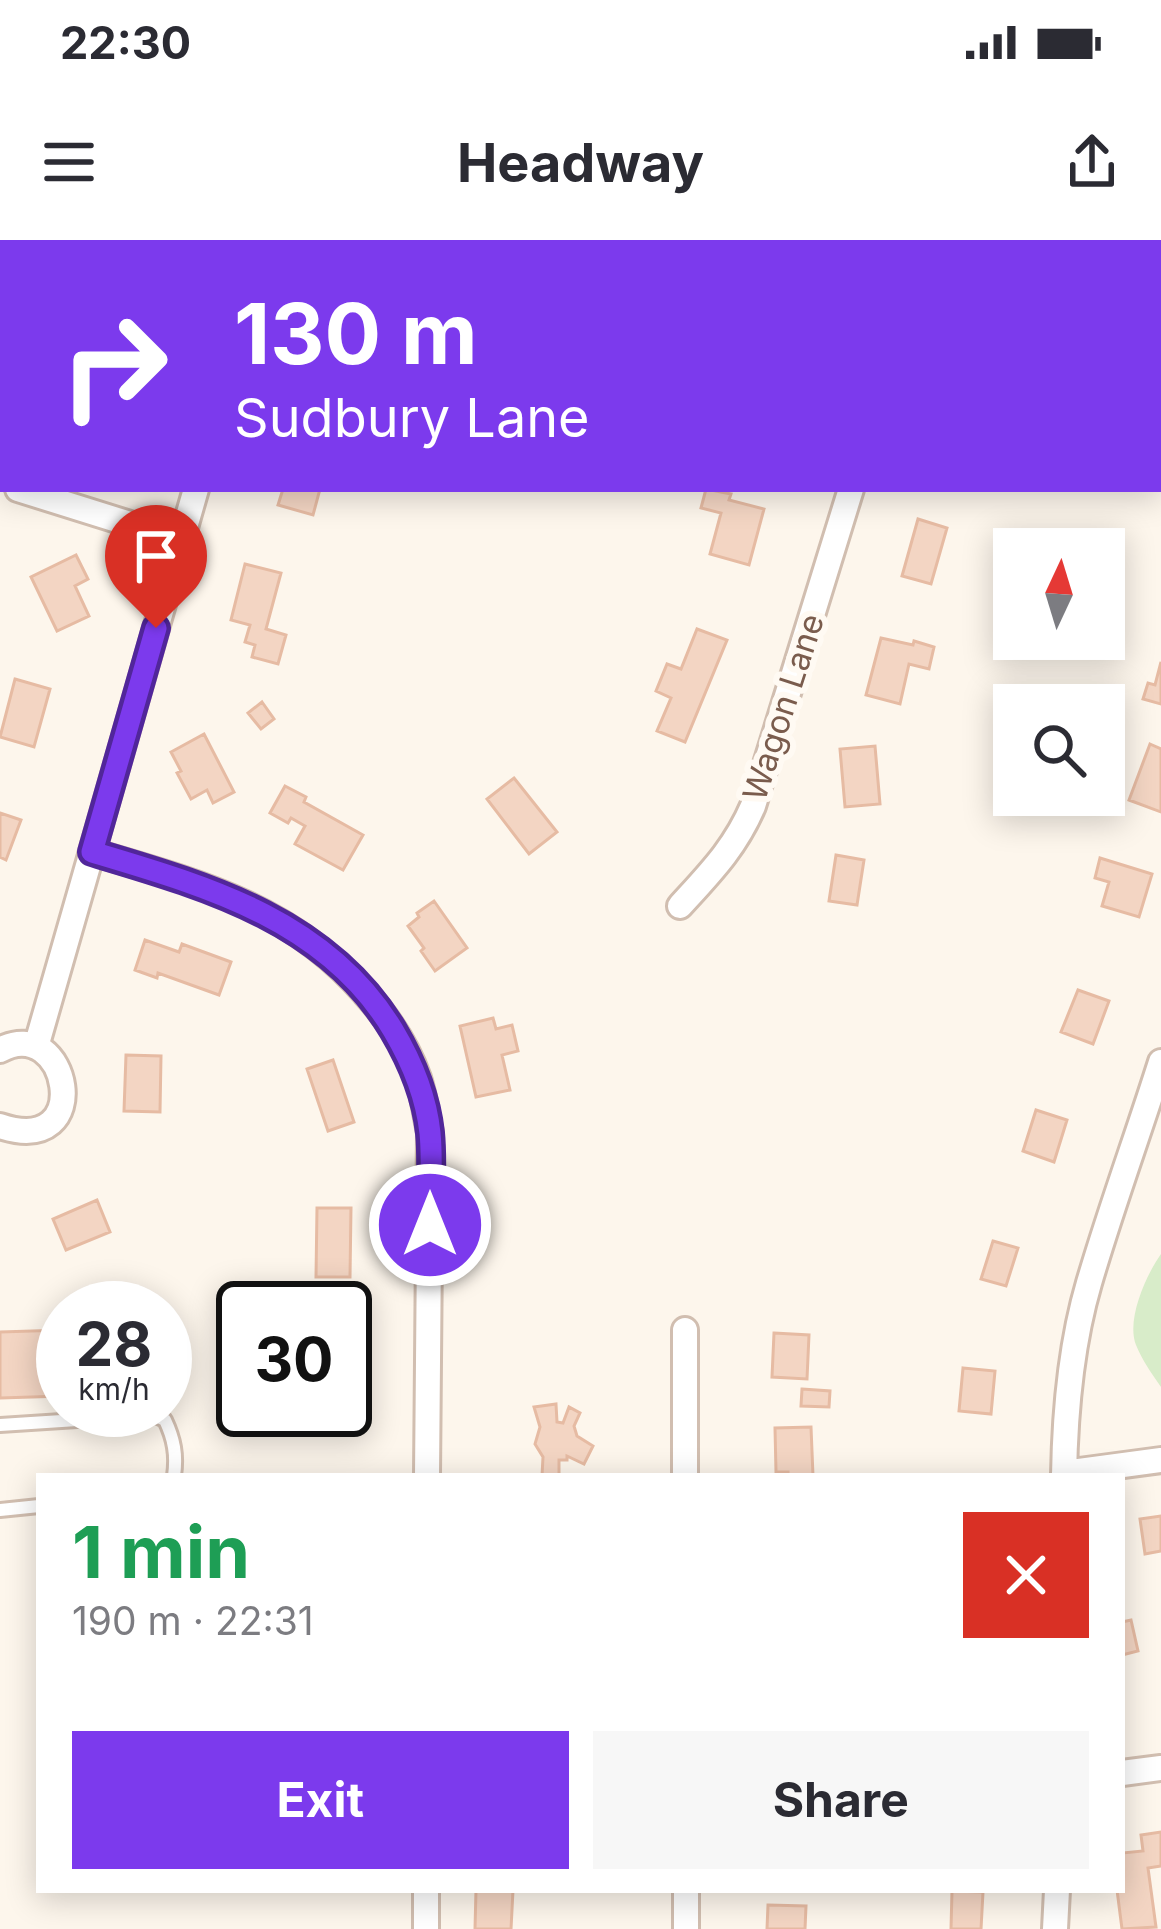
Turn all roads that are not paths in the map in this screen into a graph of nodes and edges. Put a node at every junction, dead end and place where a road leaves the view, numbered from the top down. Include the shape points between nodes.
1 (28, 492) edge
2 (195, 492) edge
3 (850, 492) edge
4 (181, 540) junction
5 (92, 852) junction
6 (680, 906) dead end
7 (36, 1047) junction
8 (0, 1049) edge
9 (1161, 1061) edge
10 (0, 1126) edge
11 (685, 1330) dead end
12 (0, 1425) edge
13 (1161, 1460) edge
14 (174, 1473) edge
15 (427, 1473) edge
16 (686, 1473) edge
17 (1064, 1473) edge
18 (1077, 1473) edge
19 (36, 1506) edge
20 (0, 1510) edge
21 (1161, 1768) edge
22 (1125, 1773) edge
23 (426, 1893) edge
24 (686, 1893) edge
25 (1057, 1893) edge
26 (426, 1929) edge
27 (686, 1929) edge
28 (1055, 1929) edge

1 - 4 street
2 - 4 street
3 - 6 street, Wagon Lane via 753,806 725,857
4 - 5 street
5 - 7 street
5 - 15 street via 201,885 303,934 382,1011 408,1055 430,1132
7 - 8 street
7 - 10 street via 61,1075 61,1111 34,1131
9 - 17 street via 1088,1284
11 - 16 street
12 - 14 lane via 154,1415 174,1438
13 - 18 street
19 - 20 lane
21 - 22 street
23 - 26 street
24 - 27 street
25 - 28 street

